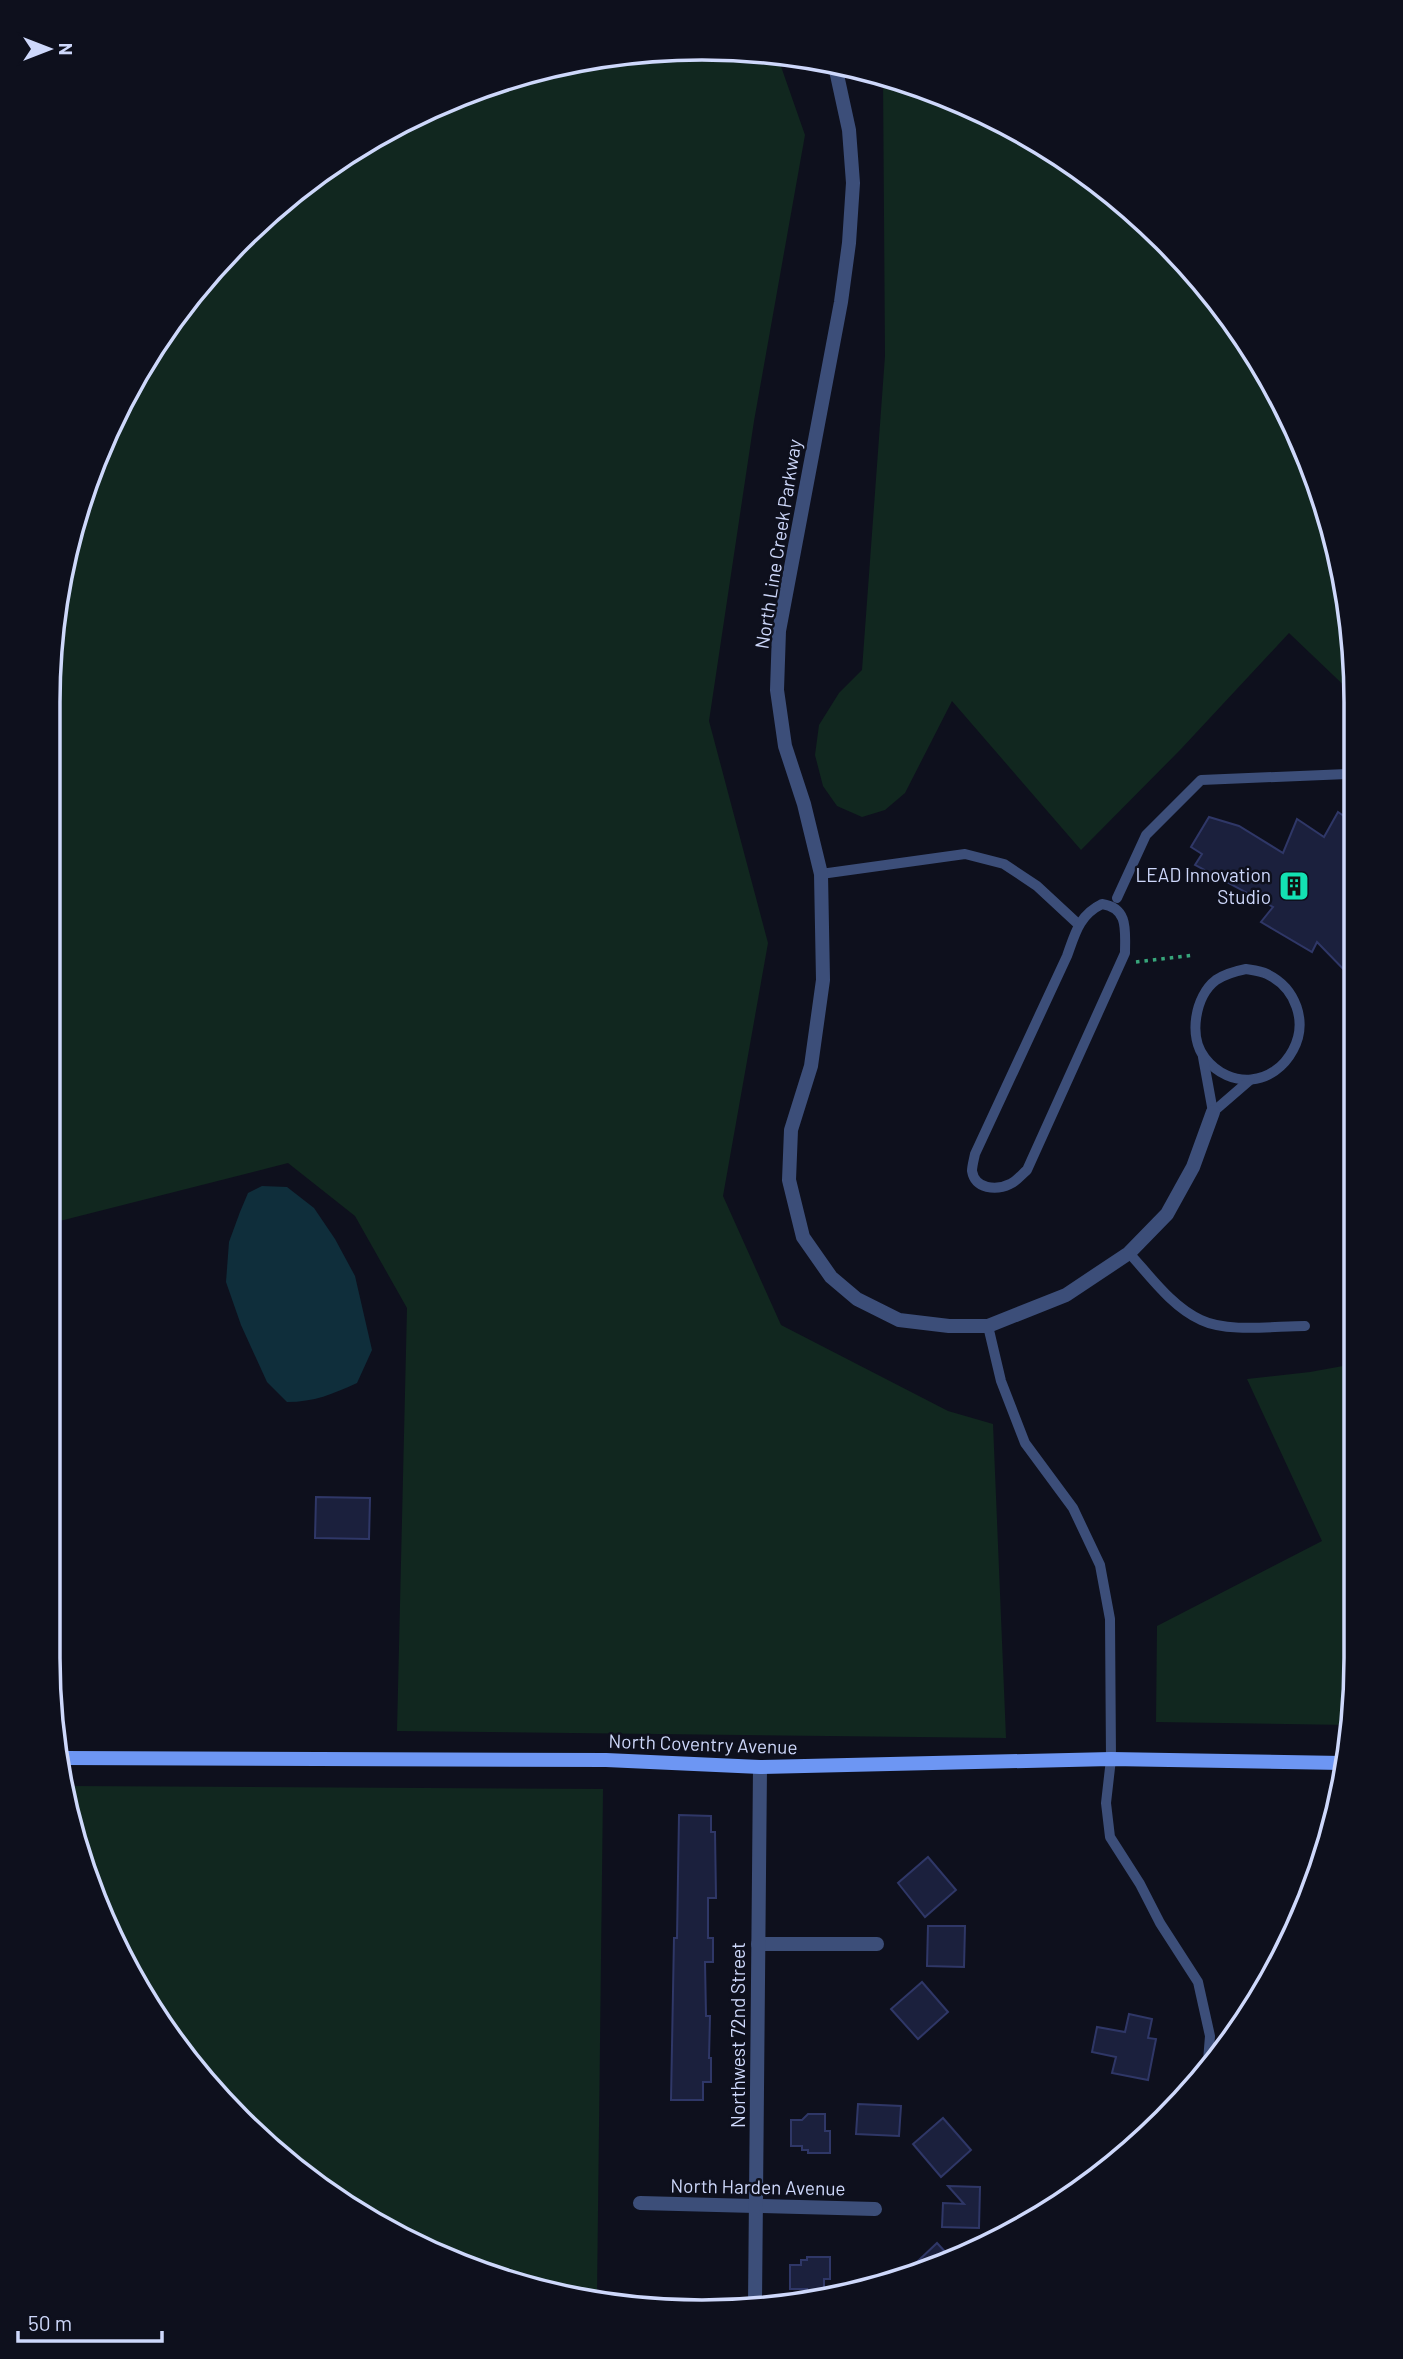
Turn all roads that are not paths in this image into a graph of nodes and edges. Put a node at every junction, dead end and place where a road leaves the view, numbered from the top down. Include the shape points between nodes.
1 (837, 74) edge
2 (1344, 774) edge
3 (821, 874) junction
4 (1117, 898) dead end
5 (1078, 924) junction
6 (1203, 1057) junction
7 (1250, 1080) junction
8 (1213, 1112) junction
9 (1129, 1253) junction
10 (988, 1326) junction
11 (1305, 1326) dead end
12 (68, 1758) edge
13 (1111, 1759) junction
14 (1334, 1763) edge
15 (760, 1767) junction
16 (758, 1944) junction
17 (877, 1944) dead end
18 (1209, 2051) edge
19 (640, 2203) dead end
20 (757, 2208) junction
21 (875, 2209) dead end
22 (755, 2297) edge

1 - 3 street, North Line Creek Parkway via 849,130 853,183 849,243 779,631 777,690 785,746
2 - 4 lane via 1201,780 1146,835
3 - 5 lane via 965,854 1004,864 1037,886
3 - 10 street, North Line Creek Parkway via 823,979 811,1066 791,1130 789,1181 803,1237 831,1277 857,1299 899,1320
5 - 5 lane via 1068,957 975,1154 972,1171 986,1188 1011,1184 1027,1170 1125,953 1122,914 1113,906 1091,909
6 - 7 lane via 1219,1071
6 - 7 lane via 1196,1017 1208,989 1230,973 1246,969 1266,974 1290,995 1300,1014 1299,1038 1282,1066 1268,1076
6 - 8 lane
7 - 8 lane
8 - 9 street, North Line Creek Parkway via 1193,1167 1167,1214
9 - 10 street, North Line Creek Parkway via 1066,1295
9 - 11 lane via 1175,1303 1201,1320 1240,1327
10 - 13 lane via 1001,1381 1025,1443 1073,1508 1100,1566 1110,1619
12 - 15 street, North Coventry Avenue via 606,1760
13 - 14 street, North Coventry Avenue
13 - 15 street, North Coventry Avenue
13 - 18 lane via 1106,1803 1110,1837 1198,1982
15 - 16 street, Northwest 72nd Street
16 - 17 street
16 - 20 street, Northwest 72nd Street
19 - 20 street, North Harden Avenue
20 - 21 street, North Harden Avenue
20 - 22 street, Northwest 72nd Street

